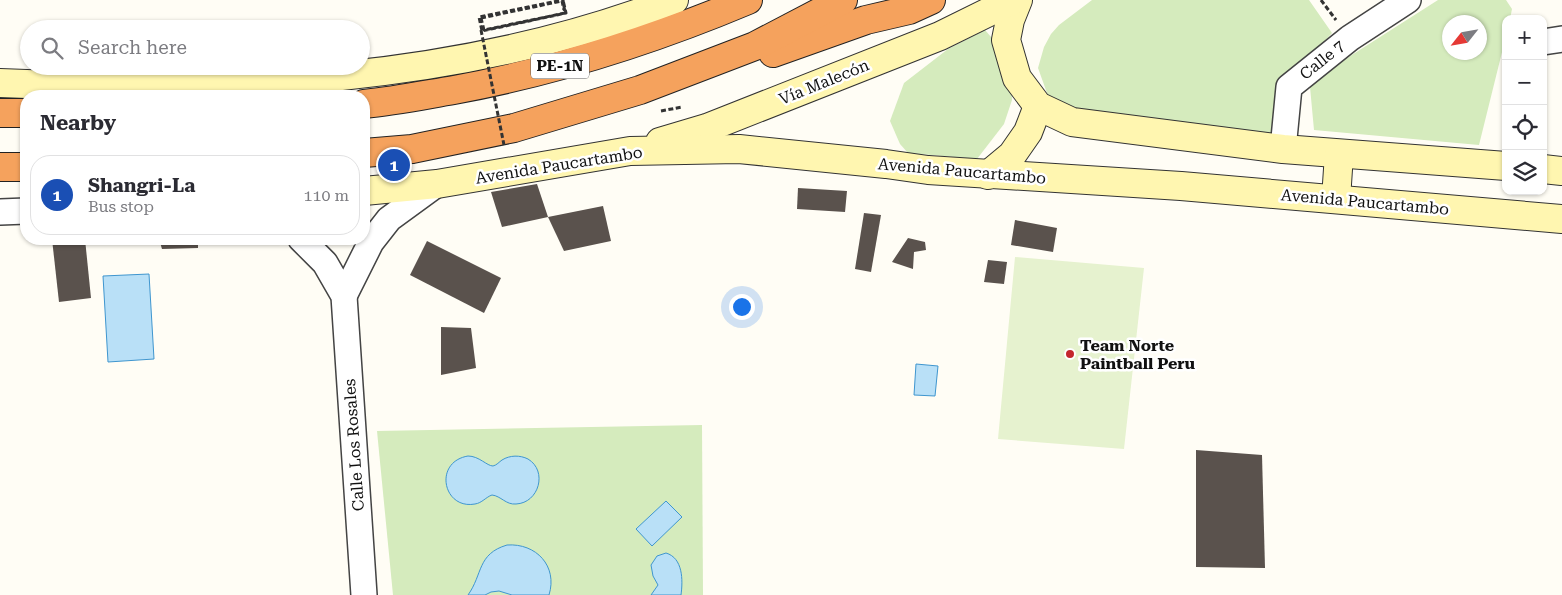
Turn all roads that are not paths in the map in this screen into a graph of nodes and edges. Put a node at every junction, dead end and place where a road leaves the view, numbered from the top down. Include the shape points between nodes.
1 (674, 0) edge
2 (748, 0) edge
3 (843, 0) edge
4 (931, 0) edge
5 (1013, 0) edge
6 (1018, 0) edge
7 (1408, 0) edge
8 (1562, 39) edge
9 (1547, 41) edge
10 (370, 73) edge
11 (348, 75) edge
12 (0, 83) edge
13 (640, 90) junction
14 (370, 103) edge
15 (1038, 106) junction
16 (0, 113) edge
17 (20, 113) edge
18 (1283, 149) junction
19 (630, 151) junction
20 (370, 152) edge
21 (1340, 154) junction
22 (1502, 166) edge
23 (1547, 170) edge
24 (1562, 171) edge
25 (988, 175) junction
26 (438, 184) junction
27 (370, 191) edge
28 (1336, 199) junction
29 (20, 211) edge
30 (0, 212) edge
31 (1562, 218) edge
32 (370, 244) edge
33 (308, 245) edge
34 (370, 245) edge
35 (344, 296) junction
36 (364, 595) edge

1 - 10 main road via 542,42
2 - 14 highway, PE-1N via 612,52 544,71 488,84
3 - 13 highway via 754,46
4 - 13 highway via 695,81
5 - 19 main road, Vía Malecón via 940,36 725,121
6 - 15 main road via 1006,40 1016,78
7 - 18 street, Calle 7 via 1350,38 1289,87
8 - 9 street
11 - 12 main road via 215,83
13 - 20 highway via 514,128 412,149
15 - 18 main road via 1072,122
15 - 25 main road via 1028,132 1012,155
16 - 17 highway
18 - 21 main road
19 - 25 main road, Avenida Paucartambo via 739,149
19 - 26 main road, Avenida Paucartambo
21 - 22 main road
21 - 28 main road
23 - 24 main road
25 - 28 main road, Avenida Paucartambo
26 - 27 main road, Avenida Paucartambo
26 - 32 street via 389,219
28 - 31 main road, Avenida Paucartambo
29 - 30 street
33 - 35 street, Calle Los Rosales via 325,263
34 - 35 street
35 - 36 street, Calle Los Rosales

